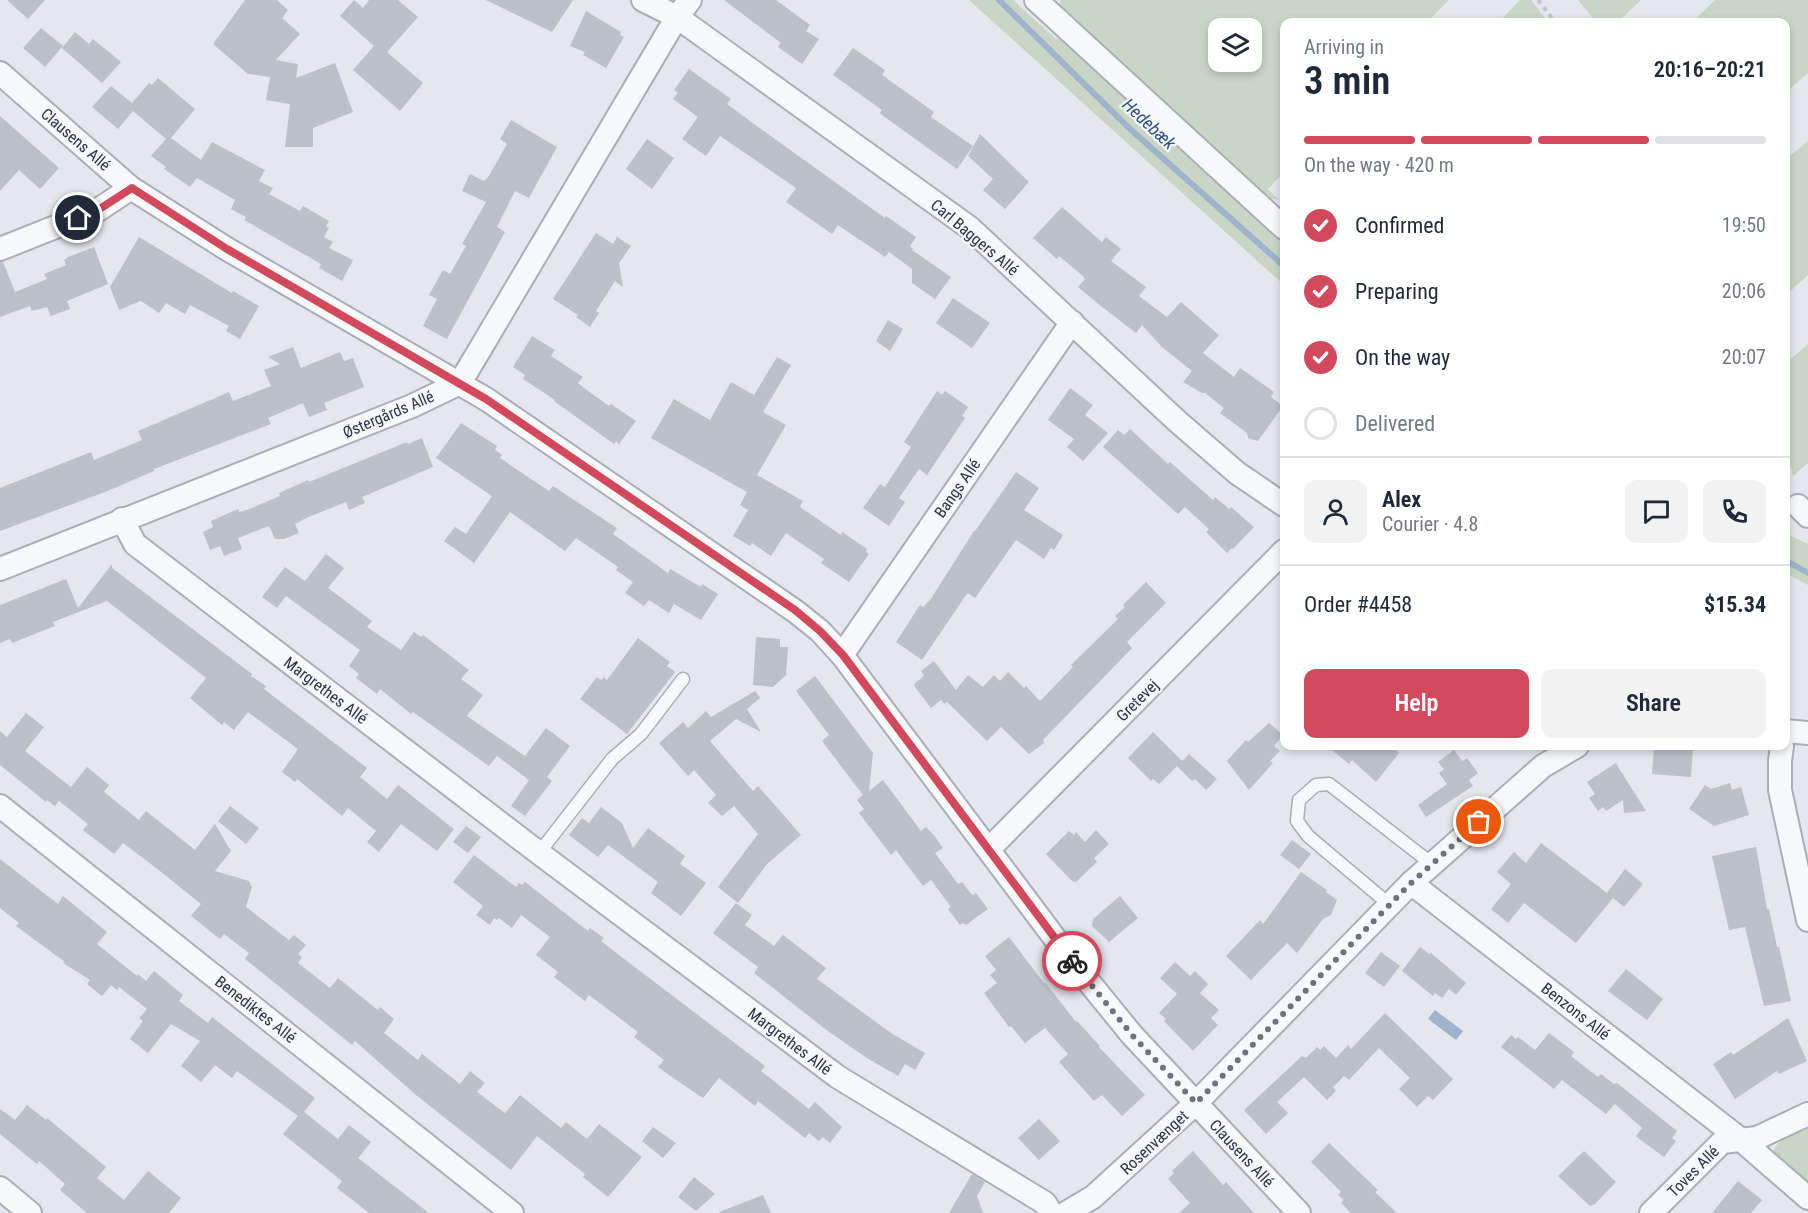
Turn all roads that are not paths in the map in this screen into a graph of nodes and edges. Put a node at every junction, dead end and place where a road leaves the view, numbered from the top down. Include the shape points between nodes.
1 (643, 0) edge
2 (1036, 0) edge
3 (684, 8) edge
4 (0, 73) edge
5 (132, 188) junction
6 (1280, 217) edge
7 (0, 249) edge
8 (1072, 322) junction
9 (460, 383) junction
10 (1280, 502) edge
11 (122, 519) junction
12 (1280, 555) edge
13 (0, 569) edge
14 (843, 655) junction
15 (682, 679) dead end
16 (1790, 731) edge
17 (1808, 733) edge
18 (1570, 750) edge
19 (1781, 750) edge
20 (0, 806) edge
21 (989, 849) junction
22 (539, 853) junction
23 (1432, 864) junction
24 (1411, 883) junction
25 (1390, 905) junction
26 (1808, 920) edge
27 (1196, 1103) junction
28 (1808, 1114) edge
29 (1740, 1139) junction
30 (0, 1188) edge
31 (1808, 1198) edge
32 (30, 1213) edge
33 (512, 1213) edge
34 (1051, 1213) edge
35 (1066, 1213) edge
36 (1299, 1213) edge
37 (1651, 1213) edge

1 - 3 street, Carl Baggers Allé
2 - 6 street
3 - 8 street, Carl Baggers Allé via 970,228
3 - 9 street
4 - 5 street, Clausens Allé
5 - 7 street via 98,210
5 - 9 street, Clausens Allé via 227,249
8 - 10 street, Carl Baggers Allé via 1177,421
8 - 14 street, Bangs Allé
9 - 11 street, Østergårds Allé via 412,406
9 - 14 street, Clausens Allé via 795,610
11 - 13 street, Østergårds Allé
11 - 22 street, Margrethes Allé via 135,544
12 - 21 street, Gretevej
14 - 21 street, Clausens Allé
15 - 22 lane via 641,734 612,759
16 - 17 street
18 - 23 street, Rosenvænget via 1543,766
19 - 26 street via 1780,790
20 - 33 street, Benediktes Allé
21 - 27 street, Clausens Allé via 1132,1035
22 - 34 street, Margrethes Allé via 838,1077 1046,1203
23 - 24 street, Rosenvænget
23 - 25 lane via 1329,784 1316,785 1299,800 1297,820 1308,836
24 - 25 street, Rosenvænget
24 - 29 street, Benzons Allé
25 - 27 street, Rosenvænget
27 - 35 street, Rosenvænget via 1093,1197
27 - 36 street, Clausens Allé
28 - 29 street via 1757,1138
29 - 31 street, Benzons Allé
29 - 37 street, Toves Allé via 1722,1142
30 - 32 street

